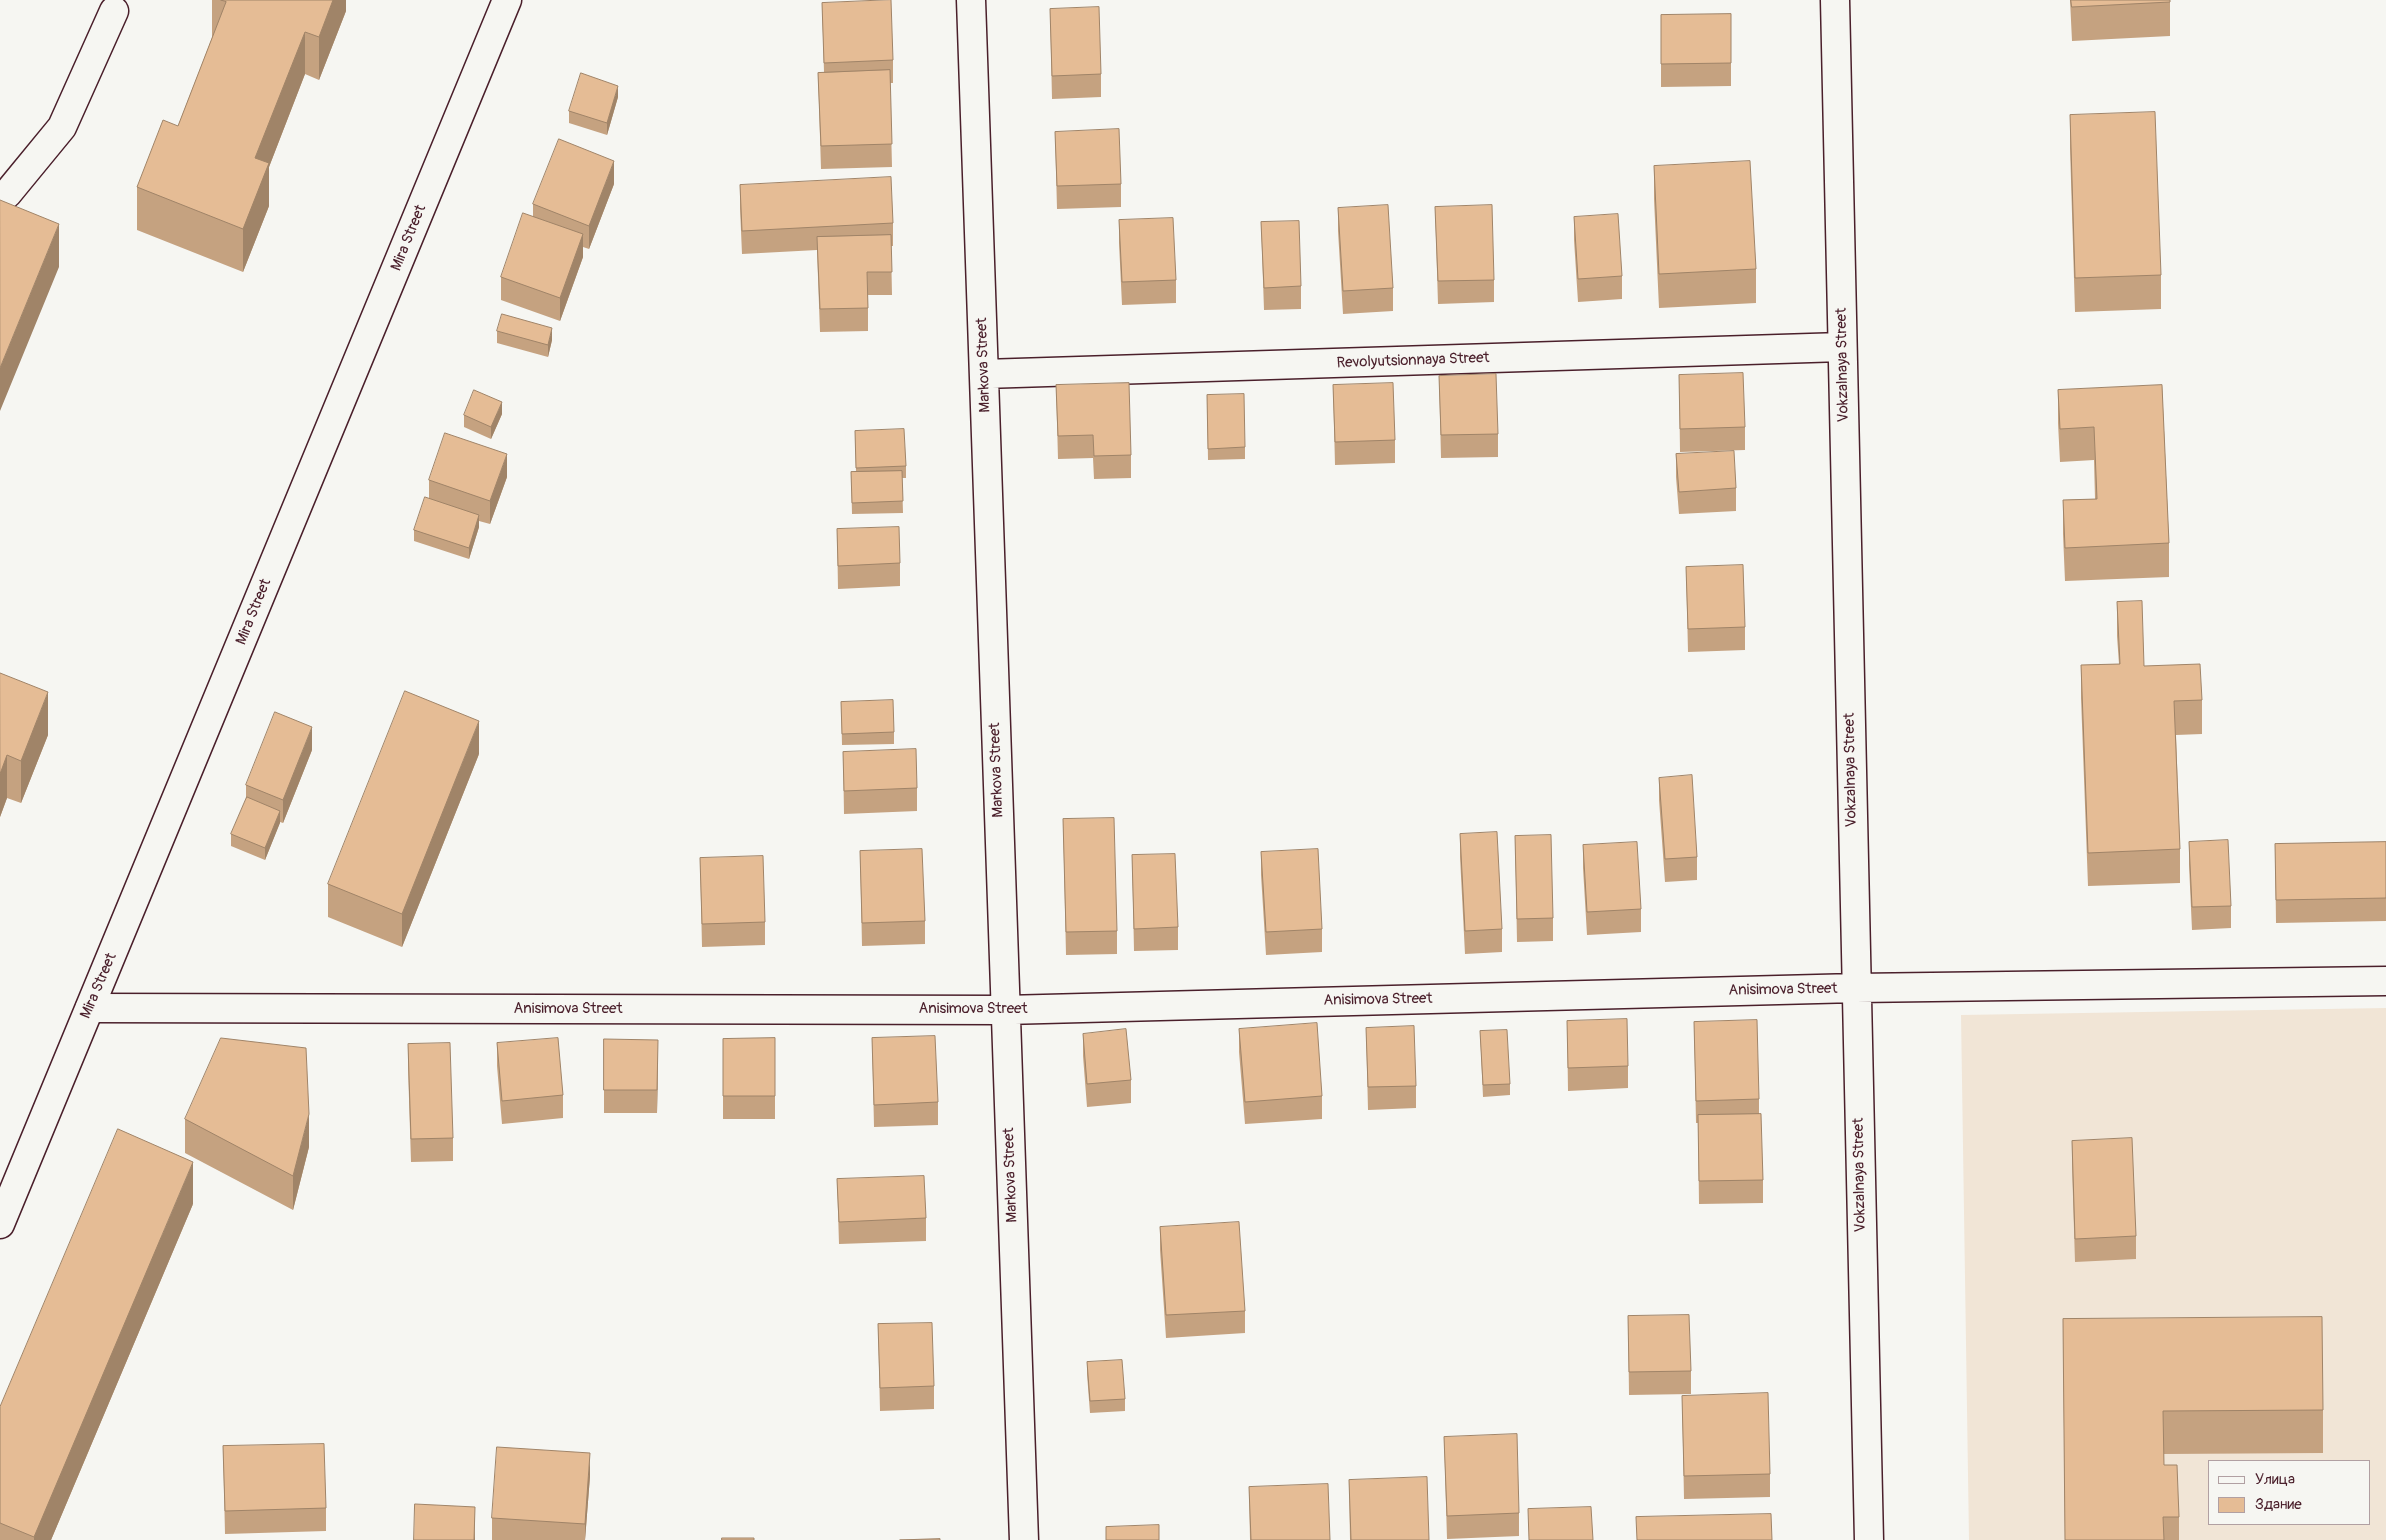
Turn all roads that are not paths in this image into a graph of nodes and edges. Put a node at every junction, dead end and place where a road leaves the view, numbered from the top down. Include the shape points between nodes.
1 (507, 0) edge
2 (971, 0) edge
3 (1835, 0) edge
4 (114, 11) dead end
5 (0, 196) edge
6 (1842, 347) junction
7 (984, 374) junction
8 (2386, 981) edge
9 (1856, 988) junction
10 (90, 1008) junction
11 (1005, 1010) junction
12 (0, 1224) edge
13 (1024, 1540) edge
14 (1870, 1540) edge

1 - 10 street, Mira Street
2 - 7 street, Markova Street
3 - 6 street, Vokzalnaya Street
4 - 5 street via 62,127 7,194
6 - 7 street, Revolyutsionnaya Street
6 - 9 street, Vokzalnaya Street
7 - 11 street, Markova Street
8 - 9 street, Anisimova Street
9 - 11 street, Anisimova Street
9 - 14 street, Vokzalnaya Street
10 - 11 street, Anisimova Street
10 - 12 street, Mira Street
11 - 13 street, Markova Street

